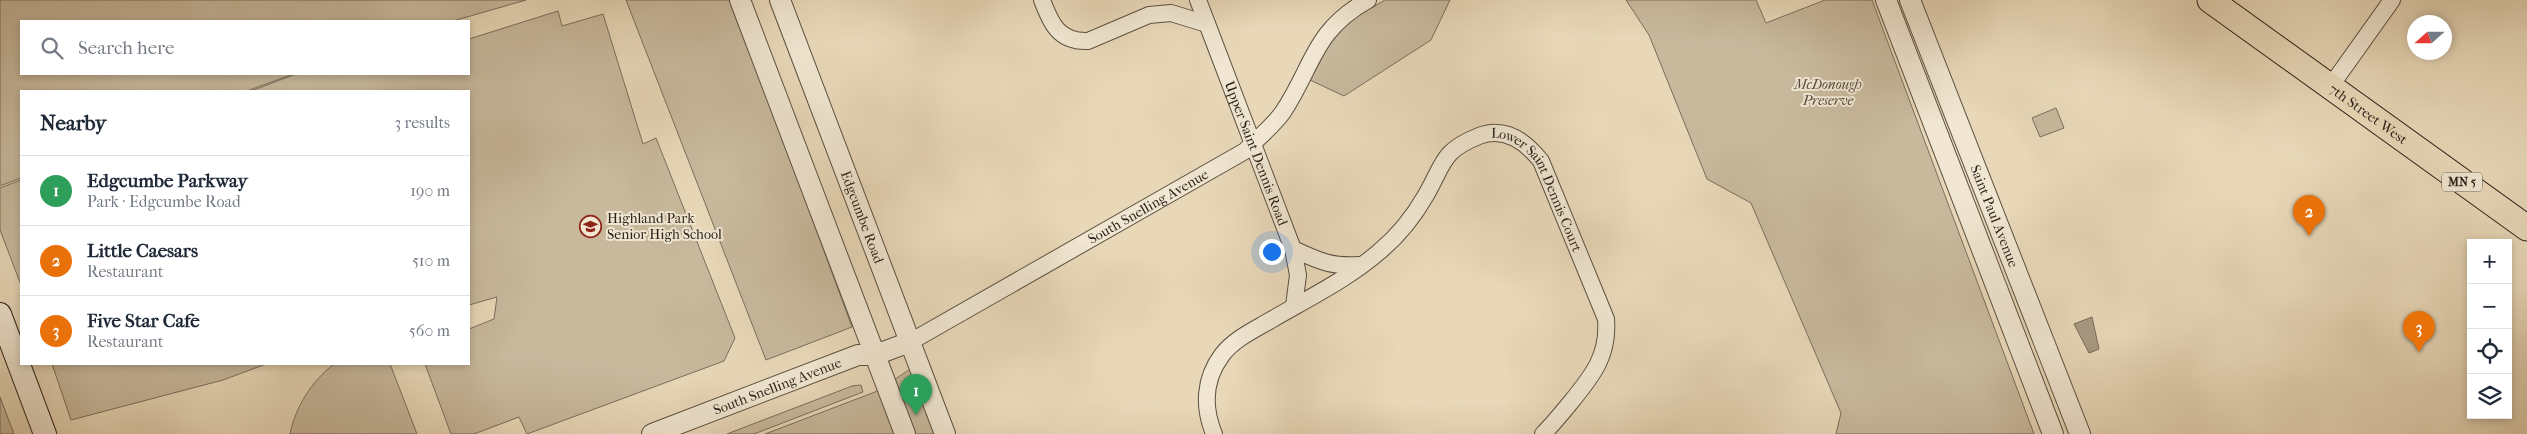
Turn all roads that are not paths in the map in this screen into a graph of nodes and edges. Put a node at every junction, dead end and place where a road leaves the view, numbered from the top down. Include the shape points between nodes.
1 (740, 0) edge
2 (780, 0) edge
3 (1042, 0) edge
4 (1165, 0) edge
5 (1198, 0) edge
6 (1368, 0) edge
7 (1886, 0) edge
8 (1910, 0) edge
9 (2210, 0) edge
10 (2392, 0) edge
11 (1149, 15) junction
12 (1207, 24) junction
13 (2330, 87) junction
14 (1253, 143) junction
15 (2527, 228) edge
16 (1293, 249) junction
17 (1365, 264) junction
18 (1294, 306) junction
19 (0, 314) edge
20 (910, 342) junction
21 (875, 356) junction
22 (45, 434) edge
23 (652, 434) edge
24 (690, 434) edge
25 (905, 434) edge
26 (945, 434) edge
27 (1214, 434) edge
28 (1543, 434) edge
29 (2054, 434) edge
30 (2080, 434) edge

1 - 21 street
2 - 20 street, Edgcumbe Road
3 - 11 street via 1055,29 1078,41 1088,41
4 - 11 street
5 - 12 street, Upper Saint Dennis Road
6 - 14 street, South Snelling Avenue via 1323,36 1282,113
7 - 29 street, Saint Paul Avenue
8 - 30 street, Saint Paul Avenue
9 - 13 main road, 7th Street West / MN 5
10 - 13 street
11 - 12 street via 1171,13
12 - 14 street, Upper Saint Dennis Road
13 - 15 main road, 7th Street West / MN 5
14 - 16 street, Upper Saint Dennis Road
14 - 20 street, South Snelling Avenue via 1233,160
16 - 17 street via 1323,263 1338,266
16 - 18 street, Upper Saint Dennis Road via 1298,275
17 - 18 street, Lower Saint Dennis Court
17 - 28 street, Lower Saint Dennis Court via 1411,218 1446,155 1482,135 1497,134 1511,135 1532,150 1546,171 1599,299 1607,334 1601,363 1593,376
18 - 27 street via 1234,343 1214,366 1206,395
19 - 22 main road
20 - 21 street, South Snelling Avenue
20 - 26 street, Edgcumbe Road
21 - 23 street, South Snelling Avenue via 858,355
21 - 24 street, South Snelling Avenue via 863,368
21 - 25 street

